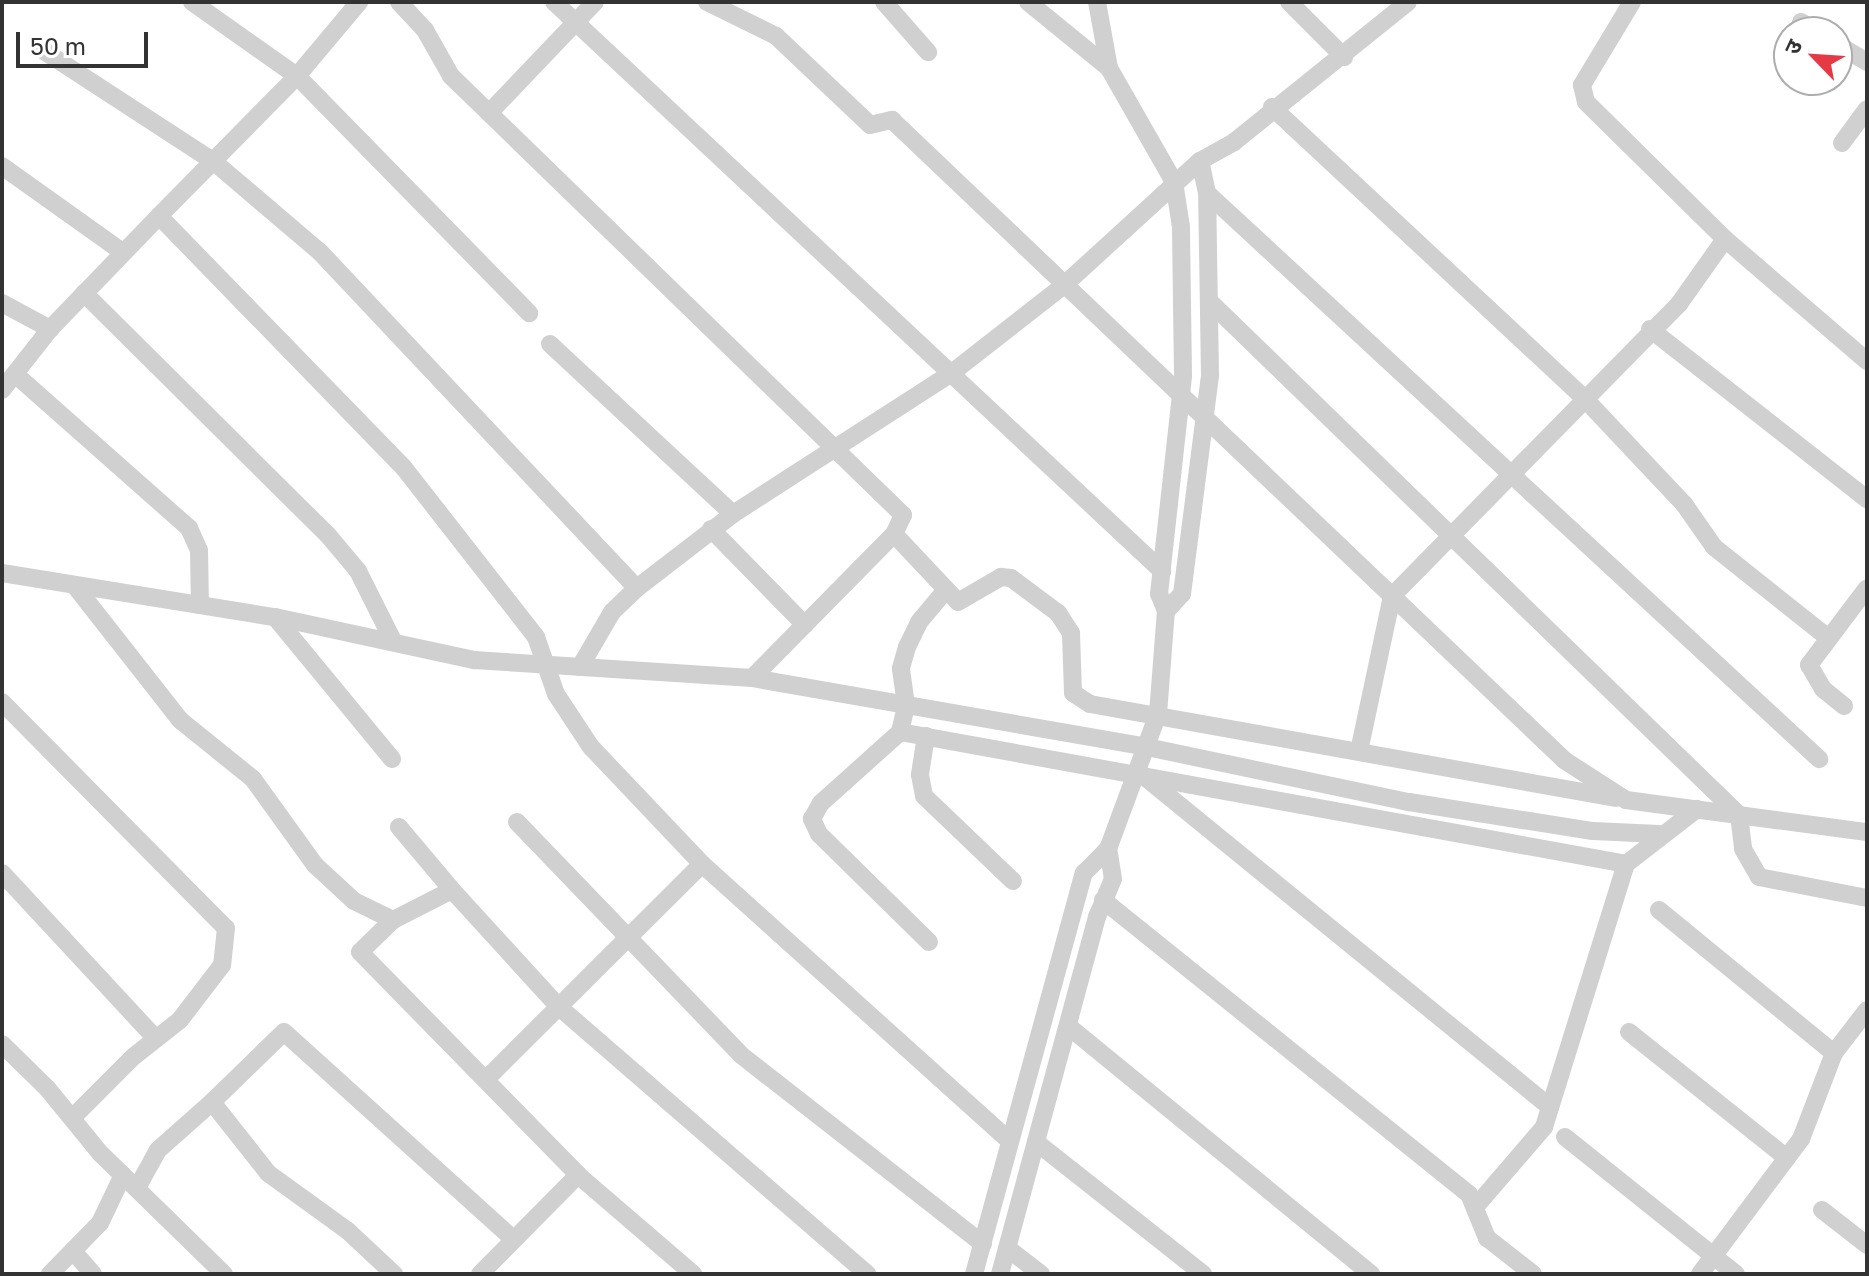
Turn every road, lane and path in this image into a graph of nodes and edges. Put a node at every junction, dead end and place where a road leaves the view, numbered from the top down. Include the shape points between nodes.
1 (192, 2) edge
2 (359, 2) edge
3 (399, 2) edge
4 (554, 2) edge
5 (595, 2) edge
6 (707, 2) edge
7 (884, 2) edge
8 (1028, 2) edge
9 (1097, 2) edge
10 (1289, 2) edge
11 (1408, 2) edge
12 (1632, 2) edge
13 (575, 24) junction
14 (44, 51) dead end
15 (928, 52) dead end
16 (1344, 57) junction
17 (1109, 68) junction
18 (297, 76) junction
19 (1272, 107) junction
20 (1867, 109) edge
21 (489, 113) junction
22 (1842, 143) dead end
23 (213, 161) junction
24 (1200, 161) junction
25 (2, 166) edge
26 (1174, 182) junction
27 (1207, 193) junction
28 (159, 216) junction
29 (1725, 239) junction
30 (121, 251) junction
31 (1063, 286) junction
32 (84, 293) junction
33 (1209, 301) junction
34 (2, 303) edge
35 (529, 313) dead end
36 (50, 329) junction
37 (1650, 329) junction
38 (550, 344) dead end
39 (1867, 361) edge
40 (16, 375) junction
41 (949, 375) junction
42 (2, 390) edge
43 (1181, 394) junction
44 (1584, 398) junction
45 (1204, 418) junction
46 (836, 450) junction
47 (1510, 474) junction
48 (1867, 499) edge
49 (733, 514) junction
50 (711, 529) junction
51 (894, 534) junction
52 (1452, 534) junction
53 (1162, 571) junction
54 (2, 573) edge
55 (75, 586) junction
56 (637, 588) junction
57 (1867, 588) edge
58 (944, 592) junction
59 (1392, 596) junction
60 (200, 605) junction
61 (1860, 609) edge
62 (1166, 611) junction
63 (275, 617) junction
64 (805, 625) junction
65 (1826, 636) junction
66 (394, 643) junction
67 (550, 666) junction
68 (580, 667) junction
69 (752, 678) junction
70 (2, 702) edge
71 (906, 705) junction
72 (1844, 706) dead end
73 (1158, 714) junction
74 (900, 732) junction
75 (926, 736) junction
76 (1147, 747) junction
77 (1359, 751) junction
78 (392, 759) dead end
79 (1819, 759) dead end
80 (1139, 772) junction
81 (1626, 800) junction
82 (1697, 809) junction
83 (1739, 815) junction
84 (517, 822) dead end
85 (399, 827) dead end
86 (1867, 832) edge
87 (1659, 834) junction
88 (1108, 849) junction
89 (702, 864) junction
90 (1626, 864) junction
91 (2, 873) edge
92 (1013, 881) dead end
93 (452, 890) junction
94 (1867, 898) edge
95 (1103, 900) junction
96 (1659, 910) dead end
97 (393, 920) junction
98 (627, 937) junction
99 (929, 942) dead end
100 (559, 1007) junction
101 (1867, 1010) edge
102 (1068, 1026) junction
103 (1629, 1032) dead end
104 (156, 1039) junction
105 (2, 1044) edge
106 (1834, 1053) junction
107 (486, 1079) junction
108 (212, 1102) junction
109 (1550, 1107) junction
110 (72, 1118) junction
111 (1565, 1137) dead end
112 (1010, 1141) junction
113 (1036, 1142) junction
114 (1787, 1158) junction
115 (578, 1175) junction
116 (130, 1182) junction
117 (1477, 1205) junction
118 (1822, 1210) dead end
119 (513, 1239) junction
120 (983, 1244) junction
121 (1867, 1245) edge
122 (1007, 1248) junction
123 (73, 1251) junction
124 (1714, 1257) junction
125 (50, 1274) edge
126 (93, 1274) edge
127 (224, 1274) edge
128 (394, 1274) edge
129 (480, 1274) edge
130 (693, 1274) edge
131 (867, 1274) edge
132 (974, 1274) edge
133 (1000, 1274) edge
134 (1041, 1274) edge
135 (1203, 1274) edge
136 (1371, 1274) edge
137 (1533, 1274) edge
138 (1700, 1274) edge
139 (1736, 1274) edge

1 - 18 street
2 - 18 street
3 - 21 street via 425,30 451,76
4 - 13 street
5 - 13 street
6 - 31 street via 776,36 870,125 892,120
7 - 15 street
8 - 17 street
9 - 17 street
10 - 16 street
11 - 16 street
12 - 29 street via 1582,85 1586,102
13 - 21 street
13 - 41 street
14 - 23 street
16 - 19 street
17 - 26 street
18 - 23 street
18 - 35 street
19 - 24 street via 1234,142
19 - 44 street
20 - 22 street
21 - 46 street
23 - 28 street
23 - 56 street via 320,252
24 - 26 street
24 - 27 street
25 - 30 street
26 - 31 street
26 - 43 street via 1181,227
27 - 33 street
27 - 47 street
28 - 30 street
28 - 67 street via 404,468 536,637
29 - 37 street via 1679,304
29 - 39 street
30 - 32 street
31 - 41 street
31 - 43 street
32 - 36 street
32 - 66 street via 327,534 358,571
33 - 45 street
33 - 52 street
34 - 36 street
36 - 40 street
37 - 44 street
37 - 48 street
38 - 49 street
40 - 42 street
40 - 60 street via 189,528 199,550
41 - 46 street
41 - 53 street
43 - 45 street
43 - 53 street
44 - 47 street
44 - 65 street via 1684,504 1714,547
45 - 59 street
45 - 62 street via 1182,594
46 - 49 street
46 - 51 street via 903,515
47 - 52 street
47 - 79 street
49 - 50 street
50 - 56 street
50 - 64 street
51 - 58 street
51 - 64 street
52 - 59 street
52 - 83 street
53 - 62 street via 1159,594
54 - 55 street
55 - 60 street
55 - 97 street via 180,720 253,779 315,865 354,901
56 - 68 street via 612,612
57 - 61 street
58 - 71 street via 907,647 901,668
58 - 73 street via 958,602 1001,577 1011,578 1067,623 1070,684 1080,700
59 - 77 street
59 - 81 street via 1564,760
60 - 63 street
61 - 65 street
62 - 73 street
63 - 66 street
63 - 78 street
64 - 69 street
65 - 72 street via 1809,665 1823,689
66 - 67 street via 474,660
67 - 68 street
67 - 89 street via 556,694 591,747
68 - 69 street
69 - 71 street
70 - 104 street via 226,928 222,965 180,1020
71 - 74 street
71 - 76 street
73 - 76 street
73 - 77 street
74 - 75 street
74 - 99 street via 821,803 812,819 819,834
75 - 80 street
75 - 92 street via 920,775 924,796
76 - 80 street
76 - 87 street via 1409,802 1593,831
77 - 81 street
80 - 88 street
80 - 90 street
80 - 109 street
81 - 82 street
82 - 83 street
82 - 87 street
83 - 86 street
83 - 94 street via 1743,849 1759,877
84 - 98 street
85 - 93 street
87 - 90 street
88 - 95 street via 1113,879
88 - 112 street via 1084,873
89 - 98 street
89 - 112 street
90 - 109 street
91 - 104 street
93 - 97 street
93 - 100 street
95 - 102 street
95 - 117 street
96 - 106 street
97 - 107 street via 360,952
98 - 100 street
98 - 120 street via 741,1055
100 - 107 street
100 - 131 street
101 - 106 street
102 - 113 street
102 - 136 street
103 - 114 street
104 - 110 street
105 - 110 street
106 - 114 street via 1801,1139
107 - 115 street
108 - 116 street
108 - 119 street via 284,1032
108 - 128 street via 268,1173 348,1231
109 - 117 street via 1544,1127
110 - 116 street
111 - 124 street
112 - 120 street
113 - 122 street
113 - 135 street
114 - 124 street
115 - 119 street
115 - 130 street
116 - 123 street
116 - 127 street
117 - 137 street via 1487,1238
118 - 121 street
119 - 129 street
120 - 132 street
122 - 133 street
122 - 134 street
123 - 125 street
123 - 126 street
124 - 138 street
124 - 139 street

